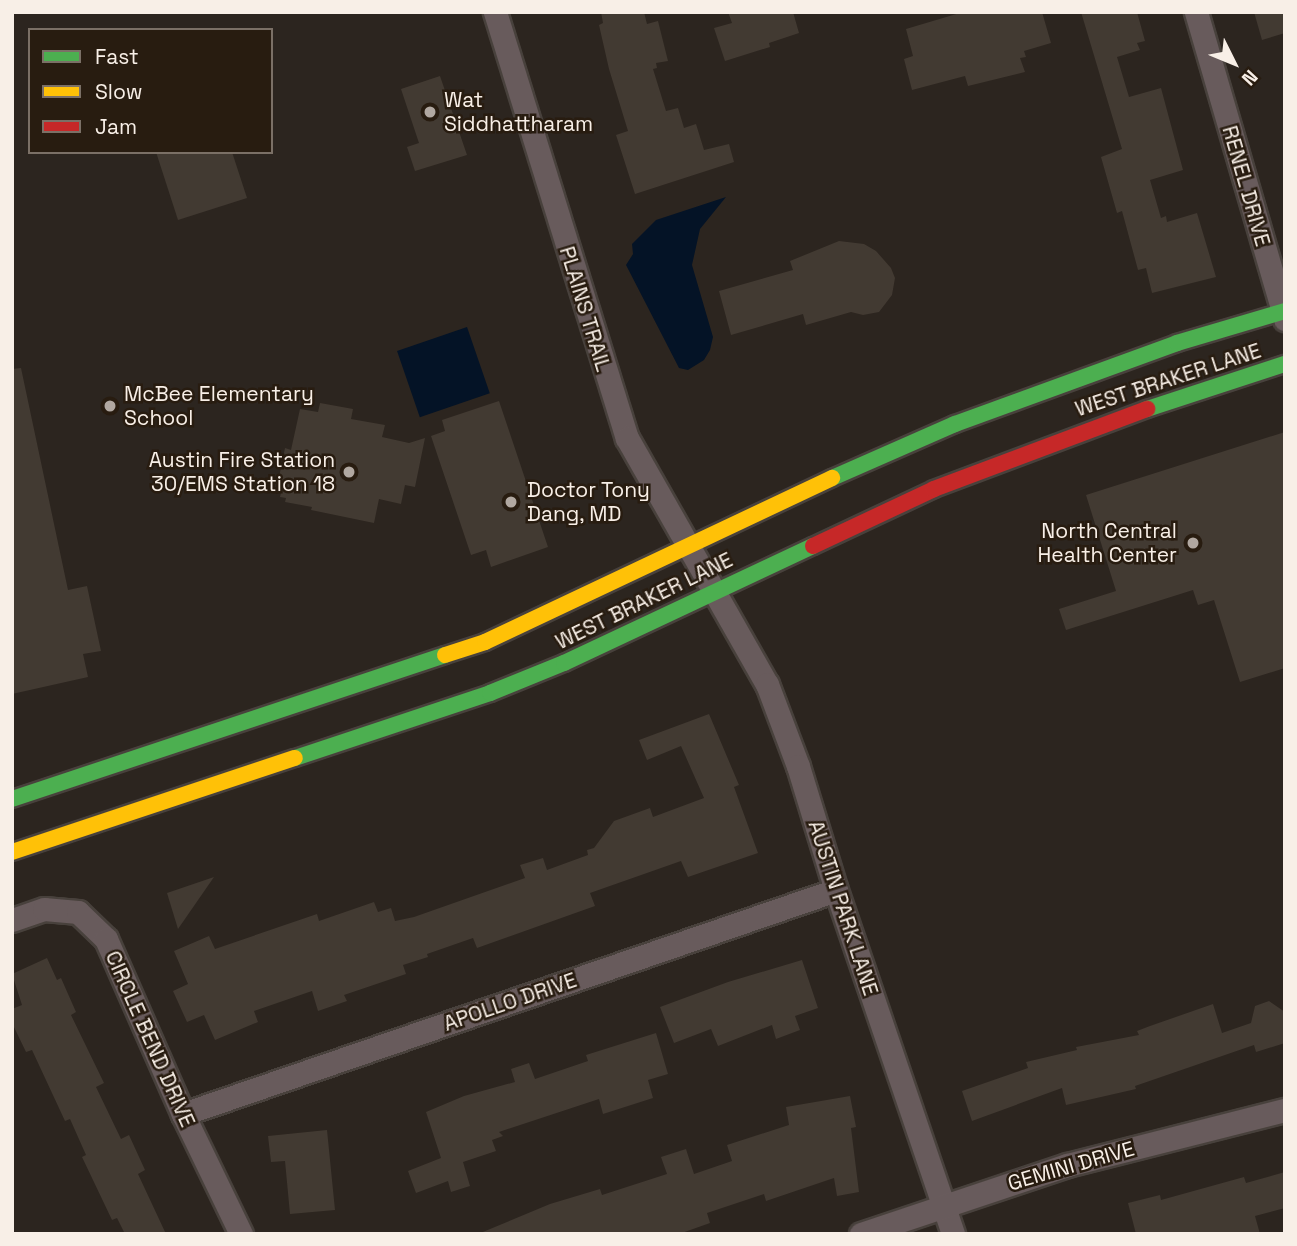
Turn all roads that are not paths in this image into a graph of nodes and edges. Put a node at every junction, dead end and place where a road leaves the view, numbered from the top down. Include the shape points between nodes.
1 (495, 12) edge
2 (1196, 12) edge
3 (1284, 314) edge
4 (1285, 364) edge
5 (688, 545) junction
6 (714, 590) junction
7 (12, 799) edge
8 (12, 852) edge
9 (836, 890) junction
10 (12, 920) edge
11 (1285, 1110) edge
12 (183, 1114) junction
13 (943, 1206) junction
14 (241, 1234) edge
15 (860, 1234) edge
16 (953, 1234) edge

1 - 5 street, PLAINS TRAIL via 627,438
2 - 3 street, RENEL DRIVE
3 - 5 main road, WEST BRAKER LANE via 1165,348 955,424
4 - 6 main road, WEST BRAKER LANE via 1017,454
5 - 6 street, PLAINS TRAIL
5 - 7 main road, WEST BRAKER LANE via 485,642 346,695
6 - 8 main road, WEST BRAKER LANE via 565,663 490,693 358,732
6 - 9 street, AUSTIN PARK LANE via 767,684
9 - 12 street, APOLLO DRIVE
9 - 13 street, AUSTIN PARK LANE
10 - 12 street, CIRCLE BEND DRIVE via 44,909 78,912 106,939
11 - 13 street, GEMINI DRIVE via 1067,1164
12 - 14 street, CIRCLE BEND DRIVE
13 - 15 street, GEMINI DRIVE
13 - 16 street, AUSTIN PARK LANE

